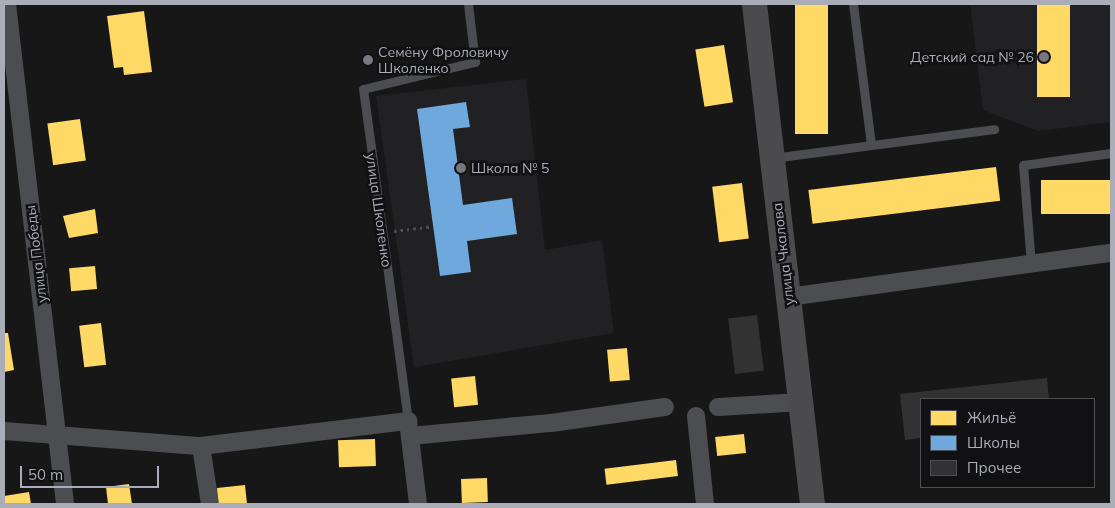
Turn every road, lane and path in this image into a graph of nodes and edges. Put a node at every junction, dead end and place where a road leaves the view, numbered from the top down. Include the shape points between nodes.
1 (7, 4) edge
2 (468, 4) edge
3 (754, 4) edge
4 (853, 4) edge
5 (994, 129) dead end
6 (871, 146) junction
7 (1111, 153) edge
8 (772, 158) junction
9 (433, 226) dead end
10 (382, 233) junction
11 (1111, 253) edge
12 (1031, 264) junction
13 (788, 297) junction
14 (801, 402) junction
15 (665, 407) dead end
16 (718, 407) dead end
17 (696, 416) dead end
18 (409, 429) junction
19 (4, 431) edge
20 (57, 434) junction
21 (201, 446) junction
22 (65, 504) edge
23 (210, 504) edge
24 (418, 504) edge
25 (705, 504) edge
26 (812, 504) edge

1 - 20 street, улица Победы
2 - 10 lane, улица Школенко via 475,62 363,89
3 - 8 street, улица Чкалова
4 - 6 lane
5 - 6 lane
6 - 8 lane
7 - 12 lane via 1023,165
8 - 13 street, улица Чкалова
9 - 10 path
10 - 18 lane, улица Школенко
11 - 12 street
12 - 13 street
13 - 14 street, улица Чкалова
14 - 16 street
14 - 26 street, улица Чкалова
15 - 18 street via 551,423
17 - 25 street
18 - 21 street
18 - 24 street, улица Школенко
19 - 20 street
20 - 21 street
20 - 22 street, улица Победы
21 - 23 street

